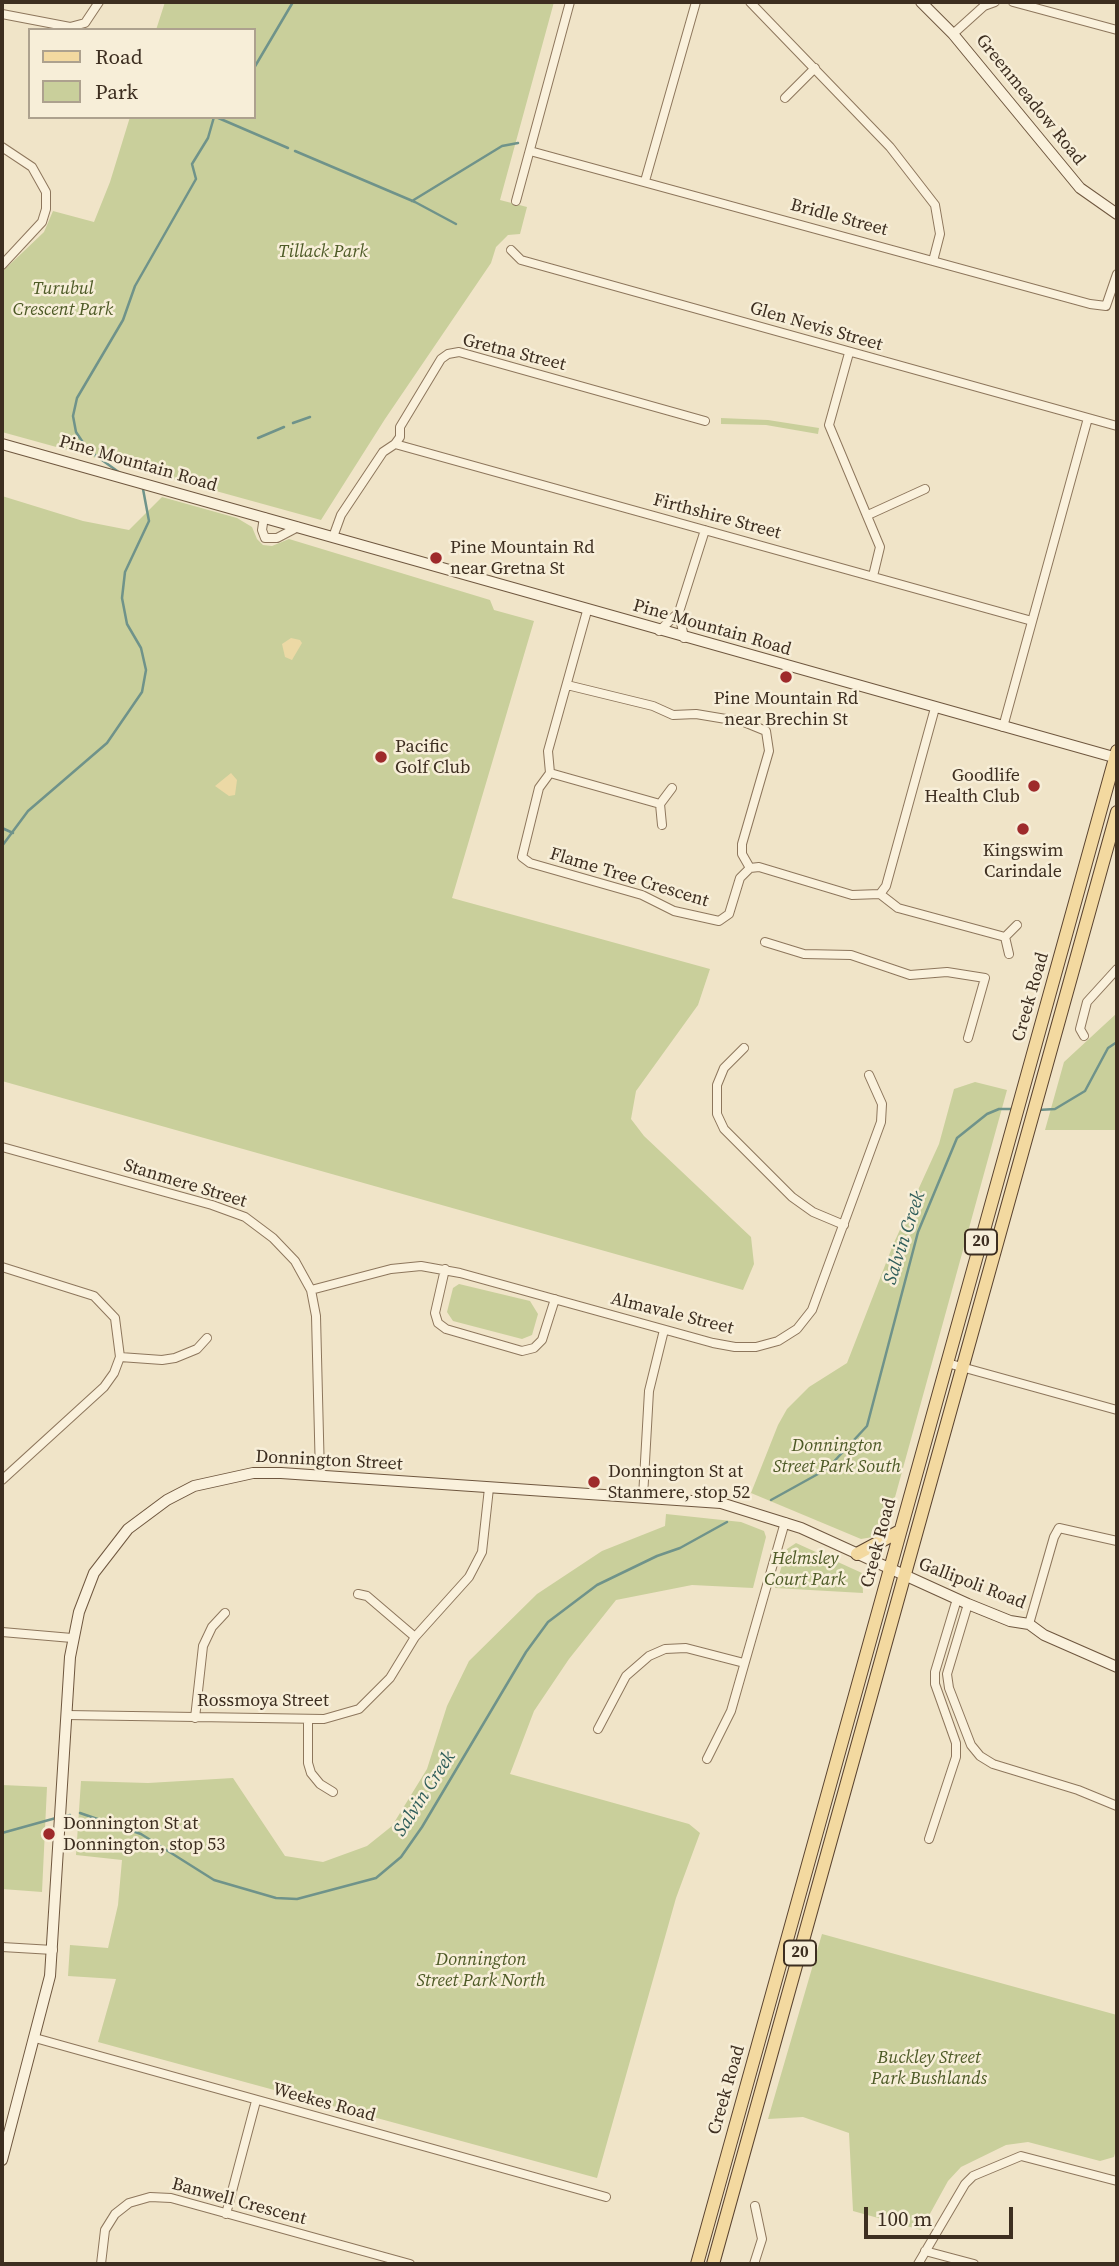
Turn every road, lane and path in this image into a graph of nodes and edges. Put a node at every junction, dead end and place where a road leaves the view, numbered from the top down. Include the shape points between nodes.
1 (99, 2) edge
2 (570, 2) edge
3 (696, 2) edge
4 (750, 2) edge
5 (921, 2) edge
6 (995, 2) edge
7 (1013, 2) edge
8 (2, 14) edge
9 (87, 27) edge
10 (1117, 30) edge
11 (953, 34) junction
12 (815, 68) junction
13 (785, 98) dead end
14 (2, 147) edge
15 (530, 151) junction
16 (645, 181) junction
17 (516, 201) dead end
18 (1116, 211) edge
19 (511, 250) dead end
20 (933, 261) junction
21 (2, 265) edge
22 (1117, 274) edge
23 (849, 353) junction
24 (1088, 418) junction
25 (705, 421) dead end
26 (1117, 426) edge
27 (395, 444) junction
28 (6, 446) edge
29 (925, 489) dead end
30 (868, 516) junction
31 (264, 517) junction
32 (298, 527) junction
33 (705, 530) junction
34 (333, 537) junction
35 (873, 576) junction
36 (587, 611) junction
37 (679, 612) junction
38 (1032, 621) junction
39 (659, 631) junction
40 (684, 638) junction
41 (567, 685) junction
42 (935, 708) junction
43 (1003, 727) junction
44 (1117, 755) edge
45 (550, 773) junction
46 (672, 788) dead end
47 (660, 804) junction
48 (1117, 812) edge
49 (662, 825) dead end
50 (750, 868) junction
51 (880, 894) junction
52 (1017, 925) dead end
53 (1005, 937) junction
54 (765, 942) dead end
55 (1009, 954) dead end
56 (1117, 969) edge
57 (1084, 1036) dead end
58 (968, 1038) dead end
59 (744, 1048) dead end
60 (869, 1075) dead end
61 (2, 1147) edge
62 (844, 1225) junction
63 (2, 1267) edge
64 (445, 1269) junction
65 (311, 1290) junction
66 (555, 1299) junction
67 (664, 1330) junction
68 (207, 1338) dead end
69 (120, 1357) junction
70 (947, 1363) junction
71 (963, 1367) junction
72 (1117, 1410) edge
73 (320, 1476) junction
74 (2, 1480) edge
75 (489, 1488) junction
76 (643, 1497) junction
77 (785, 1522) junction
78 (900, 1531) junction
79 (1117, 1541) edge
80 (858, 1554) junction
81 (889, 1569) junction
82 (905, 1576) junction
83 (358, 1594) dead end
84 (963, 1601) junction
85 (225, 1613) dead end
86 (1029, 1624) junction
87 (2, 1632) edge
88 (415, 1637) junction
89 (72, 1638) junction
90 (744, 1663) junction
91 (1117, 1667) edge
92 (935, 1672) junction
93 (947, 1674) junction
94 (67, 1715) junction
95 (195, 1717) junction
96 (308, 1719) junction
97 (597, 1729) dead end
98 (707, 1759) dead end
99 (333, 1792) dead end
100 (1117, 1806) edge
101 (929, 1839) dead end
102 (2, 1947) edge
103 (53, 1950) junction
104 (35, 2038) junction
105 (256, 2101) junction
106 (2, 2160) edge
107 (1117, 2181) edge
108 (606, 2197) dead end
109 (755, 2206) dead end
110 (226, 2214) junction
111 (925, 2251) junction
112 (373, 2254) junction
113 (101, 2264) edge
114 (370, 2264) edge
115 (410, 2264) edge
116 (697, 2264) edge
117 (713, 2264) edge
118 (754, 2264) edge
119 (918, 2264) edge
120 (974, 2264) edge

1 - 9 street
2 - 15 street
3 - 16 street
4 - 12 street
5 - 11 street, Greenmeadow Road
6 - 11 street
7 - 10 street
8 - 9 street
11 - 18 street, Greenmeadow Road via 1072,180
12 - 13 street
12 - 20 street via 890,147 934,205 940,234
14 - 21 street via 32,167 47,192 42,222
15 - 16 street, Bridle Street
15 - 17 street
16 - 20 street, Bridle Street
19 - 23 street, Glen Nevis Street via 521,260
20 - 22 street, Bridle Street via 1106,306
23 - 24 street, Glen Nevis Street
23 - 30 street via 829,425
24 - 26 street, Glen Nevis Street
24 - 38 street
25 - 27 street, Gretna Street via 459,352 441,359 400,427
27 - 33 street, Firthshire Street
27 - 34 street, Gretna Street via 383,452 341,515
28 - 31 street, Pine Mountain Road
29 - 30 street
30 - 35 street via 880,547
31 - 32 street, Pine Mountain Road
31 - 32 street via 261,530 265,538 277,538
32 - 34 street, Pine Mountain Road
33 - 35 street, Firthshire Street
33 - 37 street
34 - 36 street, Pine Mountain Road
35 - 38 street, Firthshire Street
36 - 39 street, Pine Mountain Road
36 - 41 street, Flame Tree Crescent
37 - 39 street
37 - 40 street
38 - 43 street
39 - 40 street, Pine Mountain Road
40 - 42 street, Pine Mountain Road
41 - 45 street, Flame Tree Crescent via 548,751
41 - 50 street via 673,715 696,714 766,731 769,751 742,844
42 - 43 street, Pine Mountain Road
42 - 51 street
43 - 44 street, Pine Mountain Road
44 - 70 main road, Creek Road / 20
45 - 47 street
45 - 50 street, Flame Tree Crescent via 539,788 523,847 522,857 530,863 642,895 674,911 719,921 729,914 740,878
46 - 47 street
47 - 49 street
48 - 71 main road, Creek Road / 20
50 - 51 street via 852,895
51 - 53 street via 898,908
52 - 53 street
53 - 55 street
54 - 58 street via 804,954 851,955 900,974 947,972 985,978
56 - 57 street via 1087,1002 1080,1029
59 - 62 street via 724,1068 717,1085 717,1114 724,1129 793,1197 813,1212
60 - 62 street, Almavale Street via 883,1104 881,1122
61 - 65 street, Stanmere Street via 245,1217 295,1261
62 - 67 street, Almavale Street via 812,1310 797,1329 778,1341 735,1348
63 - 69 street via 94,1296 115,1318
64 - 65 street, Almavale Street via 391,1269
64 - 66 street, Almavale Street
64 - 66 street via 435,1314 438,1323 522,1351 542,1340
65 - 73 street, Stanmere Street via 316,1315
66 - 67 street, Almavale Street
67 - 76 street via 649,1391
68 - 69 street via 197,1349 175,1358
69 - 74 street via 104,1387
70 - 71 street
70 - 78 main road, Creek Road / 20
71 - 72 street
71 - 82 main road, Creek Road / 20
73 - 75 street, Donnington Street
73 - 89 street, Donnington Street via 253,1473 225,1477 167,1500 128,1529 94,1573
75 - 76 street, Donnington Street
75 - 88 street, Rossmoya Street via 485,1534 476,1565
76 - 77 street, Donnington Street via 721,1503
77 - 80 street, Donnington Street
77 - 90 street
78 - 80 main road
78 - 81 main road, Creek Road / 20
79 - 86 street via 1059,1528
80 - 81 street, Donnington Street
81 - 82 street, Gallipoli Road
81 - 116 main road, Creek Road / 20
82 - 84 street, Gallipoli Road
82 - 117 main road, Creek Road / 20
83 - 88 street
84 - 86 street, Gallipoli Road
84 - 92 street
84 - 93 street
85 - 95 street via 203,1646
86 - 91 street, Gallipoli Road
87 - 89 street
88 - 96 street, Rossmoya Street via 390,1678 359,1709
89 - 94 street, Donnington Street
90 - 97 street via 686,1648 649,1656 626,1676
90 - 98 street via 732,1712
92 - 93 street
92 - 101 street via 937,1695 956,1743 956,1757
93 - 100 street via 971,1745 980,1756
94 - 95 street, Rossmoya Street
94 - 103 street, Donnington Street
95 - 96 street, Rossmoya Street
96 - 99 street via 311,1773
102 - 103 street
103 - 104 street, Donnington Street
104 - 105 street, Weekes Road
104 - 106 street, Donnington Street
105 - 108 street, Weekes Road
105 - 110 street
107 - 111 street via 1021,2156 973,2176
109 - 118 street via 762,2239
110 - 112 street, Banwell Crescent
110 - 113 street, Banwell Crescent via 171,2198 150,2196 129,2203 105,2230
111 - 119 street
111 - 120 street
112 - 114 street
112 - 115 street, Banwell Crescent

